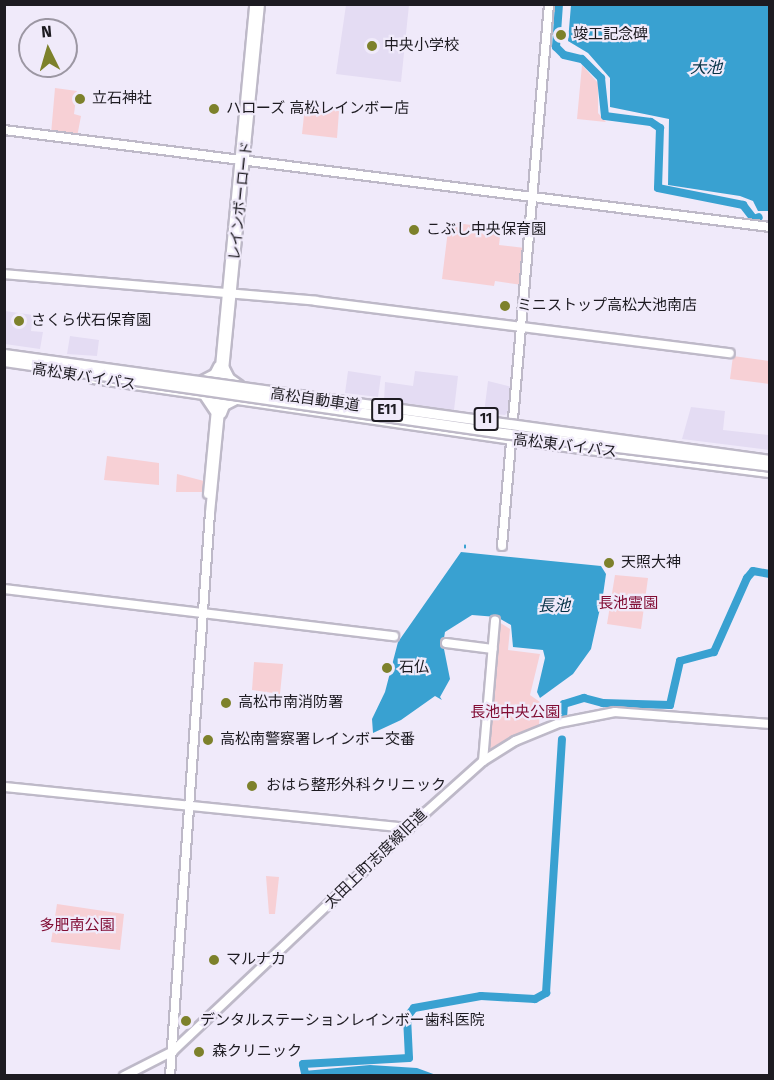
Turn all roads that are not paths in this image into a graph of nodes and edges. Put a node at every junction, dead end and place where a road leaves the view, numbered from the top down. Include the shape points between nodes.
1 (254, 4) edge
2 (260, 4) edge
3 (549, 4) edge
4 (4, 130) edge
5 (242, 161) junction
6 (532, 198) junction
7 (770, 227) edge
8 (4, 274) edge
9 (229, 295) junction
10 (521, 327) junction
11 (4, 352) edge
12 (730, 353) dead end
13 (4, 363) edge
14 (221, 367) junction
15 (202, 380) junction
16 (219, 382) junction
17 (240, 386) junction
18 (203, 395) junction
19 (218, 398) junction
20 (234, 400) junction
21 (217, 412) junction
22 (513, 423) junction
23 (511, 439) junction
24 (770, 458) edge
25 (770, 466) edge
26 (770, 472) edge
27 (502, 546) dead end
28 (4, 589) edge
29 (203, 613) junction
30 (495, 621) dead end
31 (394, 636) dead end
32 (447, 643) dead end
33 (493, 649) junction
34 (770, 724) edge
35 (483, 761) junction
36 (4, 787) edge
37 (191, 805) junction
38 (409, 828) junction
39 (173, 1051) junction
40 (124, 1076) edge
41 (170, 1076) edge

1 - 5 street, レインボーロード
2 - 5 street, レインボーロード
3 - 6 street
4 - 5 street
5 - 6 street
5 - 9 street, レインボーロード
6 - 7 street
6 - 10 street
8 - 9 street
9 - 10 street via 316,301
9 - 14 street, レインボーロード
10 - 12 street
10 - 22 street
11 - 15 highway, 高松東バイパス / 11
11 - 24 highway, 高松自動車道 / E11, bridge
13 - 18 highway, 高松東バイパス / 11
13 - 25 highway, 高松自動車道 / E11, bridge
14 - 15 highway
14 - 16 street, レインボーロード
14 - 17 highway
15 - 16 highway, 高松東バイパス / 11
16 - 17 highway, 高松東バイパス / 11
16 - 19 street, レインボーロード
17 - 22 highway, 高松東バイパス / 11
18 - 19 highway, 高松東バイパス / 11
18 - 21 highway
19 - 20 highway, 高松東バイパス / 11
19 - 21 street, レインボーロード
20 - 21 highway
20 - 23 highway, 高松東バイパス / 11
21 - 29 street, レインボーロード
22 - 23 street
22 - 24 highway, 高松東バイパス / 11
23 - 26 highway, 高松東バイパス / 11
23 - 27 street
28 - 29 street
29 - 31 street
29 - 37 street, レインボーロード
30 - 33 street
32 - 33 street
33 - 35 street
34 - 35 street, 太田上町志度線旧道 via 643,711 595,714 540,730
35 - 38 street, 太田上町志度線旧道
36 - 37 street
37 - 38 street
37 - 39 street, レインボーロード
38 - 39 street, 太田上町志度線旧道
39 - 40 street, 太田上町志度線旧道
39 - 41 street, レインボーロード

